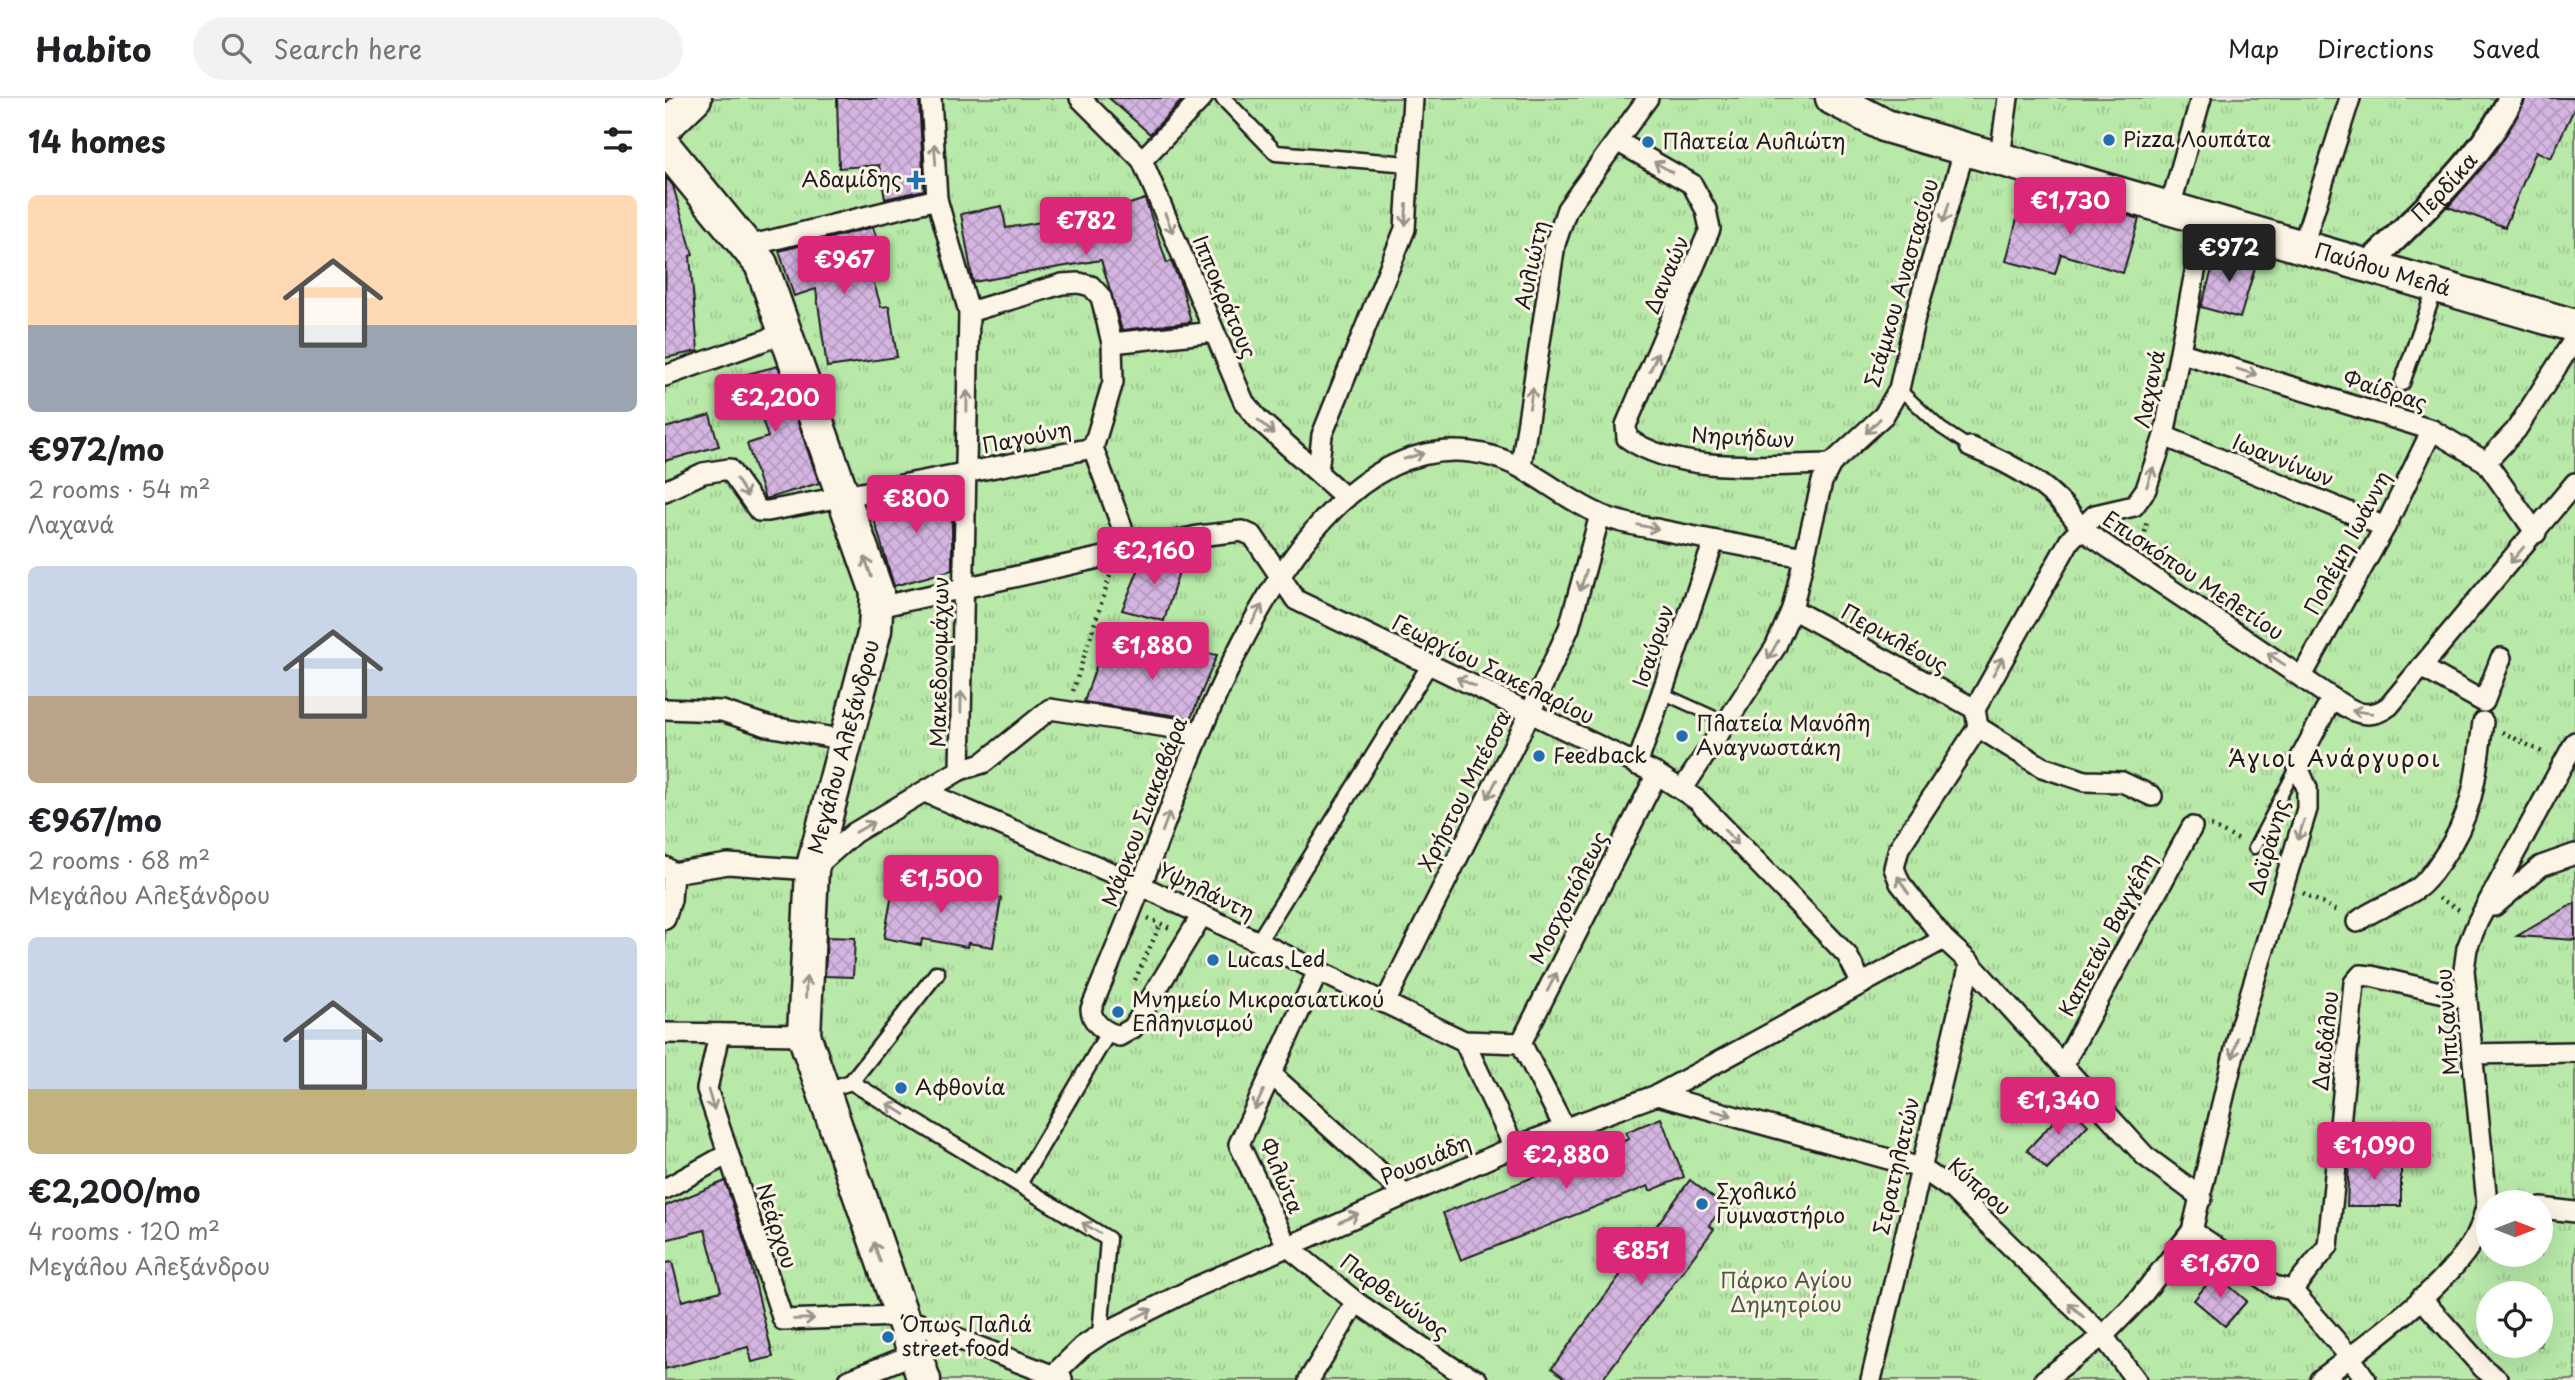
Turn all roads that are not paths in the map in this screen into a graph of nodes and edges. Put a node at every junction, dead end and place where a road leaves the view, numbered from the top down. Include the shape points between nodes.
1 (695, 98) edge
2 (931, 98) edge
3 (1080, 98) edge
4 (1202, 98) edge
5 (1223, 98) edge
6 (1413, 98) edge
7 (1648, 98) edge
8 (2008, 98) edge
9 (2201, 98) edge
10 (2350, 98) edge
11 (2511, 98) edge
12 (1844, 102) edge
13 (665, 127) edge
14 (1617, 141) junction
15 (665, 147) edge
16 (1965, 148) junction
17 (2000, 157) junction
18 (1142, 160) junction
19 (1409, 164) junction
20 (937, 199) junction
21 (2170, 207) junction
22 (2206, 219) junction
23 (748, 246) junction
24 (2302, 248) junction
25 (2366, 267) junction
26 (2436, 286) junction
27 (969, 312) junction
28 (2575, 326) edge
29 (1214, 332) junction
30 (785, 333) junction
31 (2575, 338) edge
32 (1112, 343) junction
33 (2182, 353) junction
34 (665, 376) edge
35 (2402, 383) dead end
36 (1899, 389) junction
37 (1626, 425) joint
38 (2432, 430) junction
39 (2164, 436) junction
40 (1970, 447) joint
41 (1093, 448) junction
42 (2486, 462) junction
43 (1831, 464) junction
44 (1521, 466) junction
45 (1318, 472) junction
46 (967, 473) junction
47 (2575, 483) edge
48 (665, 491) edge
49 (845, 497) junction
50 (1346, 498) junction
51 (1600, 515) junction
52 (2385, 527) junction
53 (2081, 529) junction
54 (2536, 533) junction
55 (1713, 541) junction
56 (1117, 554) junction
57 (1804, 557) junction
58 (1279, 577) junction
59 (965, 588) junction
60 (878, 607) junction
61 (1792, 608) junction
62 (2501, 658) dead end
63 (1430, 664) junction
64 (2421, 667) junction
65 (2302, 676) junction
66 (1662, 693) junction
67 (2332, 698) junction
68 (665, 709) edge
69 (1530, 713) junction
70 (1977, 718) junction
71 (2483, 722) road end
72 (1728, 723) junction
73 (1200, 732) junction
74 (846, 740) junction
75 (2575, 742) edge
76 (1637, 765) junction
77 (2297, 765) junction
78 (960, 771) junction
79 (1657, 774) junction
80 (1682, 790) junction
81 (925, 792) junction
82 (2152, 796) dead end
83 (2192, 827) dead end
84 (2254, 848) dead end
85 (2575, 854) edge
86 (669, 870) edge
87 (812, 870) junction
88 (1142, 886) junction
89 (1202, 915) junction
90 (665, 919) edge
91 (2478, 921) junction
92 (2357, 922) road end
93 (1944, 939) junction
94 (1258, 942) junction
95 (1970, 963) junction
96 (1318, 971) junction
97 (937, 973) dead end
98 (1862, 984) junction
99 (2466, 998) junction
100 (1385, 1003) junction
101 (665, 1033) edge
102 (1108, 1033) junction
103 (719, 1034) junction
104 (804, 1035) junction
105 (1464, 1041) junction
106 (1521, 1043) junction
107 (2575, 1052) edge
108 (2472, 1054) junction
109 (2063, 1065) junction
110 (1271, 1074) junction
111 (837, 1086) junction
112 (1657, 1095) junction
113 (1565, 1129) junction
114 (1514, 1147) junction
115 (728, 1154) junction
116 (1920, 1168) junction
117 (1019, 1184) junction
118 (665, 1189) edge
119 (2487, 1190) edge
120 (1404, 1194) junction
121 (2202, 1198) junction
122 (2553, 1210) edge
123 (2575, 1212) edge
124 (2192, 1231) junction
125 (2476, 1237) edge
126 (1287, 1246) junction
127 (2292, 1290) junction
128 (2421, 1298) junction
129 (1356, 1302) junction
130 (899, 1316) junction
131 (1100, 1335) junction
132 (2103, 1336) junction
133 (956, 1337) junction
134 (2350, 1357) junction
135 (919, 1367) edge
136 (1452, 1374) edge
137 (1054, 1378) edge
138 (849, 1380) edge
139 (1309, 1380) edge
140 (1478, 1380) edge
141 (1871, 1380) edge
142 (2044, 1380) edge
143 (2136, 1380) edge
144 (2320, 1380) edge
145 (2366, 1380) edge
146 (2498, 1380) edge

1 - 13 main road
20 -> 2 street, Μακεδονομάχων
3 - 18 street, Ιπποκράτους
4 - 18 street
5 - 19 street via 1276,153
6 - 19 street
7 - 14 street, Αυλιώτη
8 - 17 street
9 - 21 street
10 - 24 street
11 - 25 street, Περδίκα via 2491,133 2457,173
12 - 16 main road, Παύλου Μελά via 1886,126
37 -> 14 street, Δαναών via 1710,229 1692,184
44 -> 14 street, Αυλιώτη via 1555,244 1567,209
15 - 23 main road, Μεγάλου Αλεξάνδρου
16 - 17 main road, Παύλου Μελά
16 -> 36 street, Στάμκου Αναστασίου via 1915,317
17 - 21 main road, Παύλου Μελά
18 -> 29 street, Ιπποκράτους
19 -> 45 street via 1405,229 1322,435
20 - 23 street
20 - 27 street, Μακεδονομάχων
21 - 22 main road, Παύλου Μελά
22 - 24 main road, Παύλου Μελά
22 - 33 street, Λαχανά
23 - 30 main road, Μεγάλου Αλεξάνδρου via 765,274
24 - 25 main road, Παύλου Μελά
25 - 26 main road, Παύλου Μελά
26 - 28 main road, Παύλου Μελά
26 - 35 street
27 - 32 street via 1079,282 1091,286 1101,298
46 -> 27 street, Μακεδονομάχων
29 - 32 street
29 -> 45 street, Ιπποκράτους via 1244,402
30 - 34 street
30 - 49 main road, Μεγάλου Αλεξάνδρου
31 - 42 street via 2517,430
32 - 41 street via 1113,382
33 -> 38 street, Φαίδρας
33 - 39 street, Λαχανά
36 - 40 lane, Επισκόπου Μελετίου via 1941,428
36 -> 43 street, Στάμκου Αναστασίου via 1884,415
37 - 43 street, Νηριήδων via 1627,438 1637,445 1692,461
38 - 42 street, Φαίδρας
38 - 52 street, Πολέμη Ιωάννη
39 - 52 street, Ιωαννίνων
53 -> 39 street, Λαχανά via 2095,515 2134,506 2146,489
40 - 53 street, Επισκόπου Μελετίου via 2033,479 2072,513
41 - 46 street, Παγούνη
41 - 56 street via 1122,527
42 - 54 street, Φαίδρας
43 - 57 street, Στάμκου Αναστασίου via 1822,482
50 -> 44 street, Μάρκου Σιακαβάρα via 1394,463 1425,453 1468,451
44 - 51 street, Μάρκου Σιακαβάρα
45 - 50 street, Ιπποκράτους
46 - 49 street, Παγούνη
46 - 59 street, Μακεδονομάχων
47 - 54 street
48 -> 49 street, Παγούνη via 718,468 729,469 759,511
60 -> 49 main road, Μεγάλου Αλεξάνδρου
50 - 58 street, Μάρκου Σιακαβάρα
51 -> 55 street, Μάρκου Σιακαβάρα
51 -> 69 street, Χρήστου Μπέσσα via 1569,628
52 - 65 street, Πολέμη Ιωάννη
65 -> 53 street, Επισκόπου Μελετίου
70 -> 53 street via 2064,550
54 -> 64 street
55 - 57 street, Μάρκου Σιακαβάρα
55 - 66 street, Ισαύρων
56 - 58 street, Γεωργίου Σακελαρίου via 1242,531 1253,536
56 - 59 street, Γεωργίου Σακελαρίου
57 - 61 street, Στάμκου Αναστασίου
58 - 63 street, Γεωργίου Σακελαρίου via 1296,600
73 -> 58 street, Μάρκου Σιακαβάρα via 1236,652
59 - 60 street, Γεωργίου Σακελαρίου
78 -> 59 street, Μακεδονομάχων
60 - 74 main road, Μεγάλου Αλεξάνδρου
61 - 70 street, Περικλέους
61 -> 72 street, Στάμκου Αναστασίου via 1775,648
62 - 64 street via 2484,702
69 -> 63 street, Γεωργίου Σακελαρίου
63 - 94 street
64 -> 67 street via 2380,713 2356,714
65 - 67 street, Επισκόπου Μελετίου
66 - 72 lane
66 - 76 street, Ισαύρων
67 - 77 street
68 - 74 street via 722,711 767,726
69 - 76 street, Γεωργίου Σακελαρίου
69 -> 100 street, Χρήστου Μπέσσα
70 - 82 street, Περικλέους via 2042,767 2085,781 2122,782
93 -> 70 street via 1900,883 1894,868 1899,848
71 - 92 street via 2473,796 2466,819 2447,851 2420,887 2371,910
72 - 80 street, Στάμκου Αναστασίου
73 - 78 street via 1050,709 983,763
88 -> 73 street, Μάρκου Σιακαβάρα
74 - 87 main road, Μεγάλου Αλεξάνδρου
75 - 91 street, Μπιζανίου
76 - 79 street, Γεωργίου Σακελαρίου
77 - 84 lane
77 -> 121 street, Δοϊράνης via 2307,788 2307,809 2241,1024
78 - 81 street
79 - 80 street, Γεωργίου Σακελαρίου
106 -> 79 street, Μοσχοπόλεως
80 -> 98 street, Γεωργίου Σακελαρίου via 1697,800 1847,955
87 -> 81 street via 854,833
81 - 88 street, Υψηλάντη
83 - 109 street, Καπετάν Βαγγέλη
85 - 91 street via 2541,866
86 - 87 street via 728,864
86 - 90 street via 671,900
104 -> 87 main road, Μεγάλου Αλεξάνδρου
88 - 89 street, Υψηλάντη
88 - 102 street, Μάρκου Σιακαβάρα via 1091,1009
89 - 94 street, Υψηλάντη
89 - 102 street via 1133,1028 1119,1036
91 - 99 street, Μπιζανίου via 2467,948
93 - 95 street
93 - 98 street, Ρουσιάδη
94 - 96 street, Υψηλάντη
95 - 109 street
95 - 116 street, Στρατηλατών
96 - 100 street, Υψηλάντη
96 - 110 street, Φιλώτα
97 - 111 street
98 - 112 street, Ρουσιάδη
99 - 108 street, Μπιζανίου
99 - 127 street, Δαιδάλου via 2361,975 2354,983 2328,1246
100 - 105 street, Υψηλάντη
101 - 103 street
102 - 117 street
103 - 104 street
103 -> 115 street, Νεάρχου via 707,1089
104 - 111 main road, Μεγάλου Αλεξάνδρου
105 - 106 street, Υψηλάντη
105 - 114 street
106 - 113 street
107 - 108 street
108 - 119 street, Μπιζανίου
109 - 121 street via 2145,1156
110 - 120 street
110 -> 126 street, Φιλώτα via 1239,1144
117 -> 111 street
130 -> 111 main road, Μεγάλου Αλεξάνδρου
112 - 113 street, Ρουσιάδη
112 -> 116 street, Κύπρου
113 - 114 street, Ρουσιάδη
114 - 120 street, Ρουσιάδη
115 - 118 street
115 -> 130 street, Νεάρχου via 783,1320
132 -> 116 street, Κύπρου via 1953,1190
116 - 141 street, Στρατηλατών
131 -> 117 street via 1108,1238
126 -> 120 street, Ρουσιάδη
121 - 124 street, Δοϊράνης
122 - 123 street
124 - 127 street via 2274,1286
124 - 132 street
125 - 128 street, Μπιζανίου
126 - 129 street, Παρθενώνος
131 -> 126 street, Ρουσιάδη
127 - 134 street
128 - 134 street, Μπιζανίου
128 - 146 street
129 - 136 street, Παρθενώνος
129 - 139 street
130 - 133 street
130 - 135 main road, Μεγάλου Αλεξάνδρου
131 - 137 street, Ρουσιάδη
132 - 142 street
132 - 143 street, Κύπρου
133 - 135 street
133 - 137 street
134 - 144 street, Μπιζανίου
134 - 145 street
135 - 138 street
136 - 140 street, Παρθενώνος

